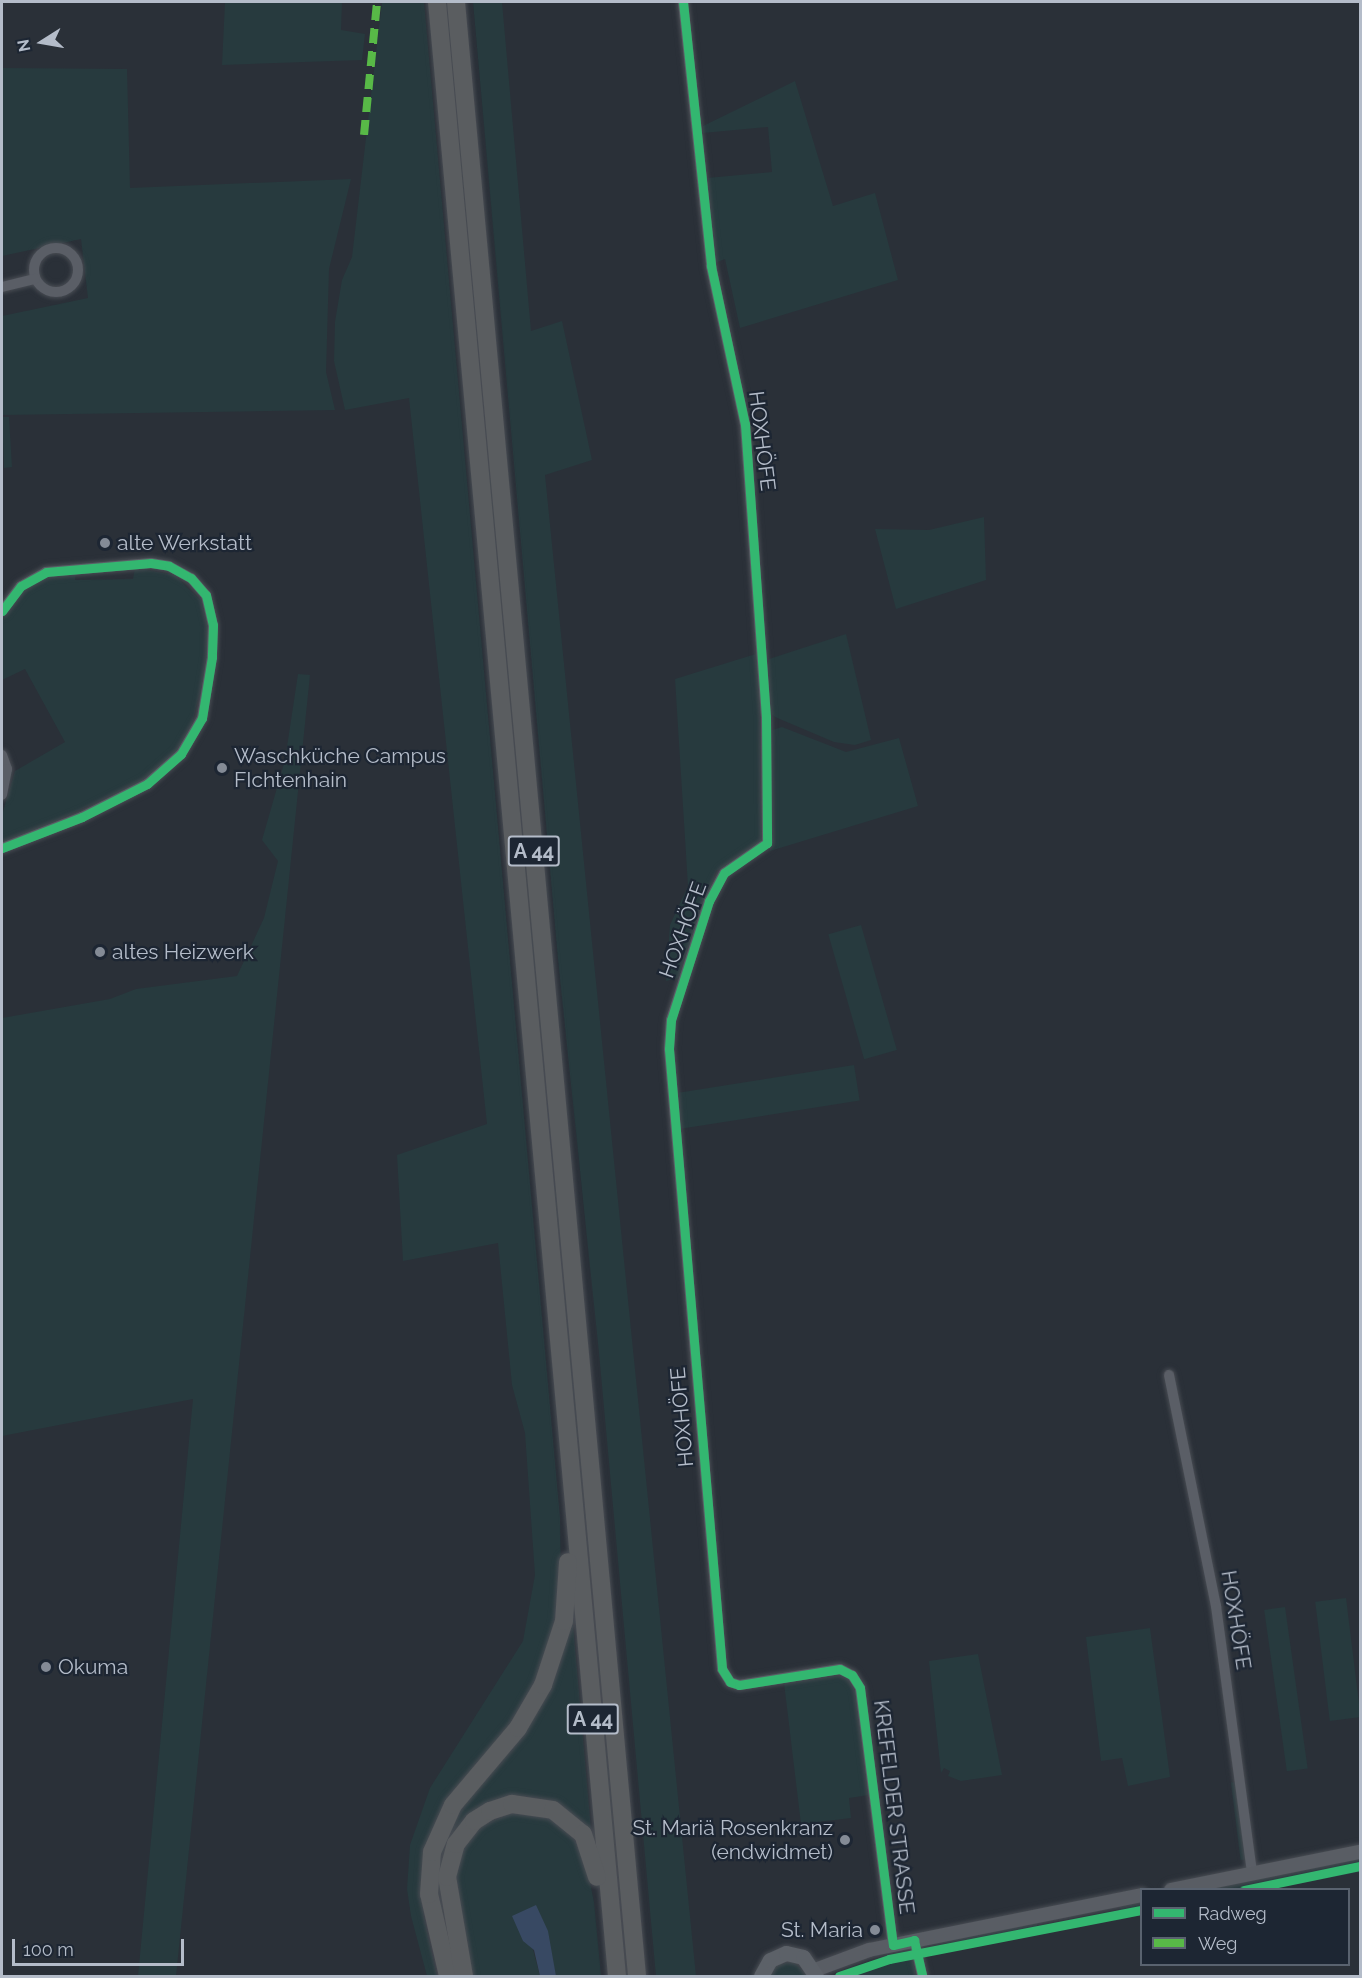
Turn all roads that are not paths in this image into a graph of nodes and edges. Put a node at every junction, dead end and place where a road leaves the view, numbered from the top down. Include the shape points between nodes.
1 (436, 2) edge
2 (456, 2) edge
3 (683, 2) edge
4 (35, 279) junction
5 (2, 287) edge
6 (2, 611) edge
7 (2, 755) edge
8 (2, 795) edge
9 (2, 848) edge
10 (1169, 1375) dead end
11 (572, 1485) junction
12 (860, 1688) joint
13 (1360, 1852) edge
14 (1252, 1873) junction
15 (1181, 1888) edge
16 (1140, 1895) edge
17 (914, 1940) junction
18 (893, 1945) junction
19 (439, 1946) junction
20 (639, 1951) junction
21 (609, 1953) junction
22 (816, 1973) edge
23 (442, 1977) edge
24 (448, 1977) edge
25 (464, 1977) edge
26 (608, 1977) edge
27 (617, 1977) edge
28 (637, 1977) edge
29 (646, 1977) edge
30 (760, 1977) edge
31 (922, 1977) edge

1 - 11 highway, A 44
2 - 20 highway, A 44 via 624,1839
3 - 12 street, HOXHÖFE via 711,266 745,424 766,717 767,843 724,873 709,901 671,1020 669,1050 722,1669 730,1682 739,1685 840,1669 852,1675
4 - 4 street via 38,259 44,251 65,249 78,263 72,286 55,293 43,289
4 - 5 street
6 - 9 street via 21,586 46,572 151,563 169,566 191,578 206,595 213,625 202,718 181,754 147,784 81,817
7 - 8 street via 7,769
10 - 14 street, HOXHÖFE via 1216,1606
11 - 19 highway via 566,1611 550,1669 518,1728 453,1805 432,1852 429,1894
11 - 21 highway, A 44
12 - 18 street, KREFELDER STRASSE
13 - 14 main road
14 - 15 main road
16 - 17 main road, KREFELDER STRASSE
17 - 18 main road, KREFELDER STRASSE
17 - 31 street
18 - 22 main road, KREFELDER STRASSE via 847,1956
19 - 23 highway
19 - 24 highway
20 - 28 highway, A 44
20 - 29 highway
21 - 25 highway via 597,1872 583,1834 550,1808 512,1804 474,1821 451,1855 447,1890
21 - 26 highway
21 - 27 highway, A 44
22 - 30 main road via 803,1957 786,1953 770,1960

